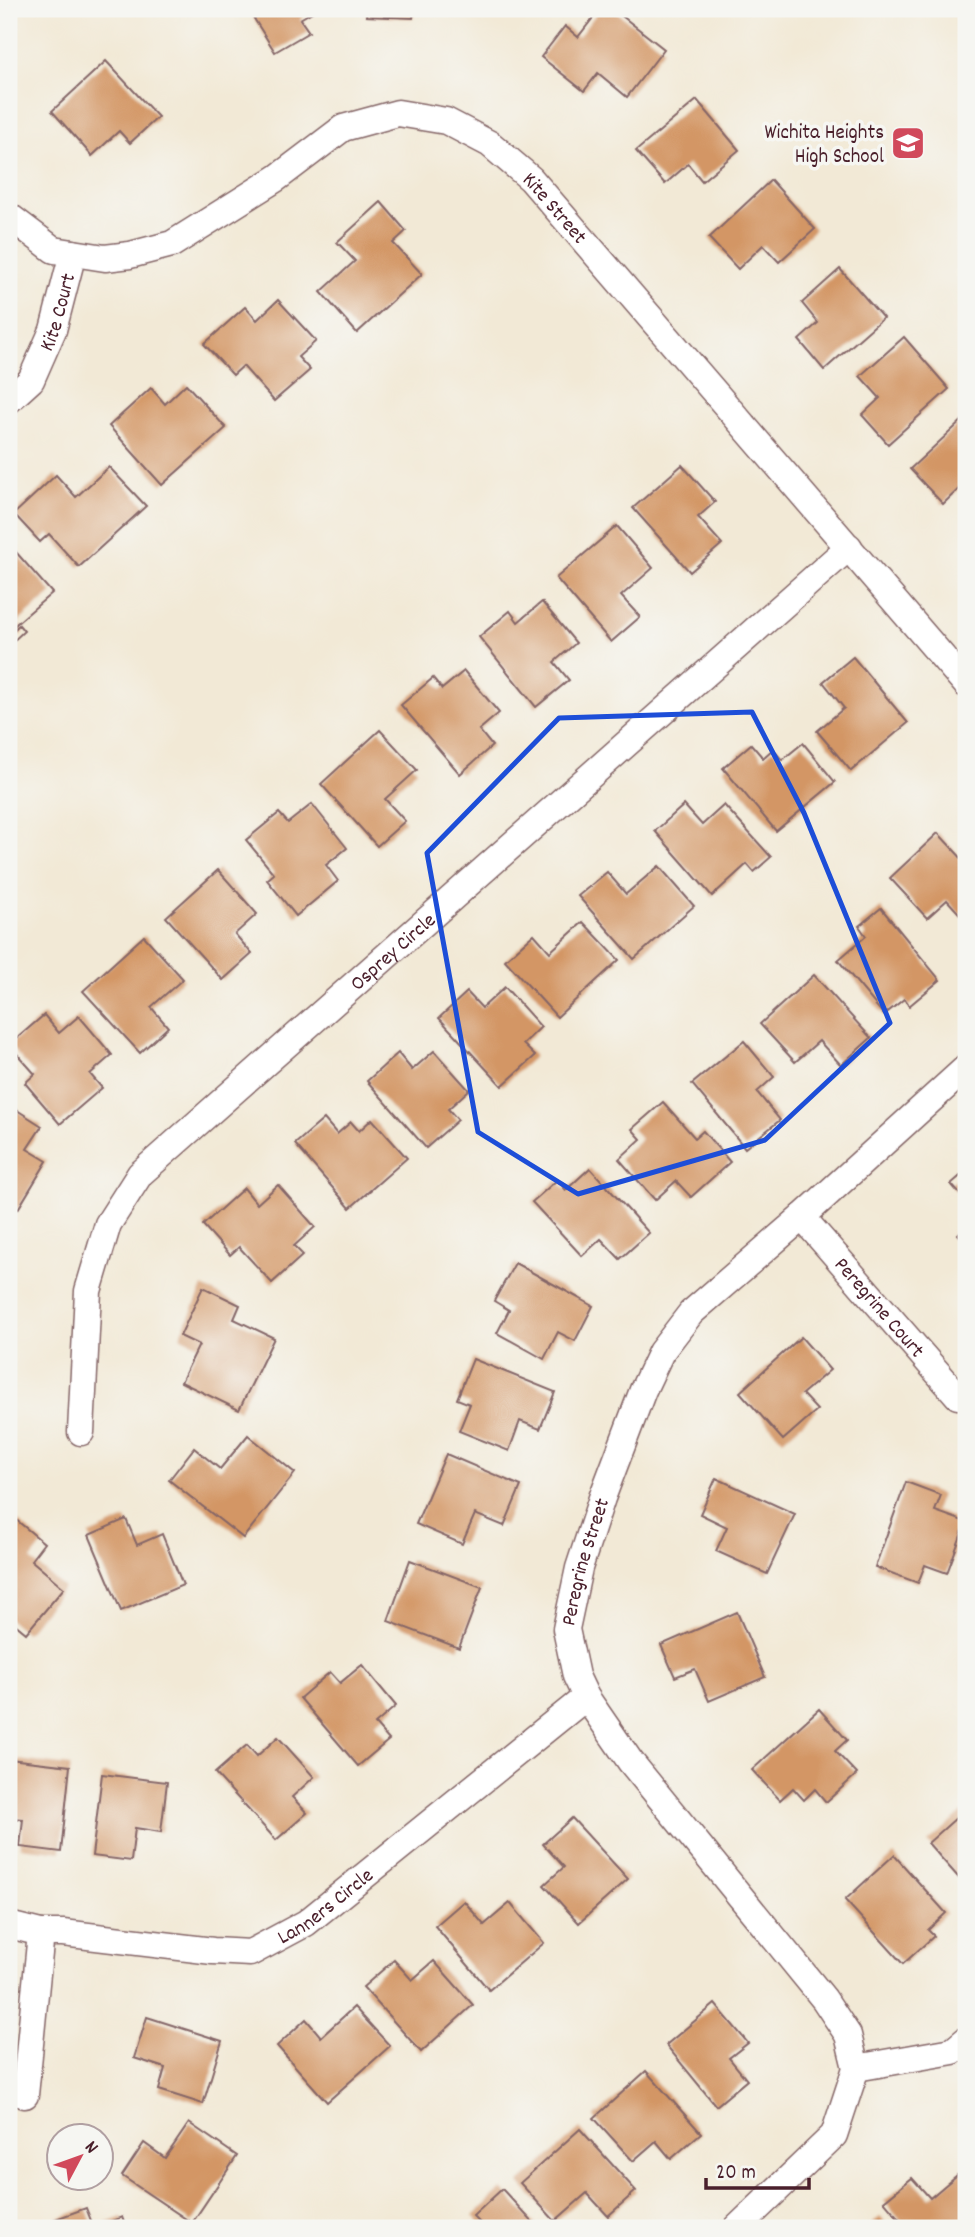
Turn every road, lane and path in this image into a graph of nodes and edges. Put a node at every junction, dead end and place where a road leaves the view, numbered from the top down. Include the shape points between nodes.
1 (9, 216) edge
2 (73, 253) junction
3 (9, 400) edge
4 (849, 547) junction
5 (966, 684) edge
6 (966, 1068) edge
7 (802, 1217) junction
8 (958, 1396) dead end
9 (81, 1432) dead end
10 (586, 1697) junction
11 (9, 1926) edge
12 (41, 1933) junction
13 (966, 2040) edge
14 (856, 2068) junction
15 (25, 2095) dead end
16 (737, 2228) edge

1 - 2 street, Kite Street via 54,250
2 - 3 street, Kite Court via 53,330 31,380
2 - 4 street, Kite Street via 105,258 172,244 277,178 343,128 398,113 446,121 490,144 531,179
4 - 5 street, Kite Street
4 - 9 street, Osprey Circle via 139,1174 108,1224 88,1291
6 - 7 street, Peregrine Street
7 - 8 street, Peregrine Court
7 - 10 street, Peregrine Street via 691,1313 661,1352 643,1390 579,1568 566,1629 576,1676
10 - 12 street, Lanners Circle via 306,1923 250,1953
10 - 14 street, Peregrine Street via 630,1761 824,1999 848,2035
11 - 12 street, Lanners Circle
12 - 15 street
13 - 14 street via 953,2051
14 - 16 street via 834,2135

